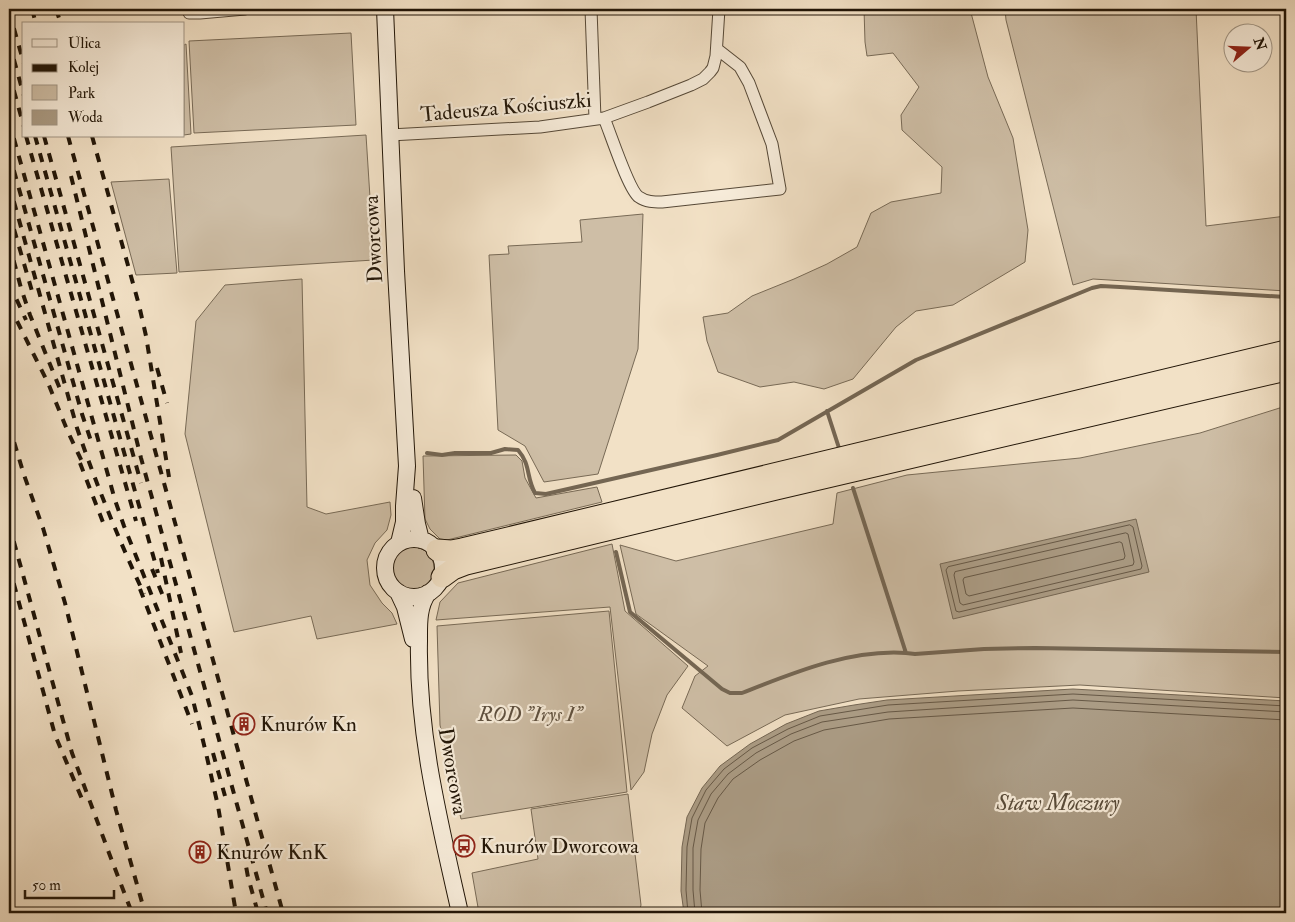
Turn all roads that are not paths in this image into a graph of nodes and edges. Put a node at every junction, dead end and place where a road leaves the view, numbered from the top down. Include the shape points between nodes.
1 (245, 9) edge
2 (385, 9) edge
3 (591, 9) edge
4 (719, 9) edge
5 (196, 12) edge
6 (717, 49) junction
7 (600, 118) junction
8 (390, 135) junction
9 (1286, 351) edge
10 (1286, 370) edge
11 (407, 466) junction
12 (398, 543) junction
13 (429, 545) junction
14 (442, 577) junction
15 (398, 592) junction
16 (428, 593) junction
17 (418, 665) junction
18 (460, 913) edge

1 - 5 street
2 - 8 main road, Dworcowa
3 - 7 street
4 - 6 street, Tadeusza Kościuszki
6 - 7 street, Tadeusza Kościuszki via 713,68 703,79
6 - 7 street via 740,67 754,95 772,144 780,189 662,202 637,197
7 - 8 street, Tadeusza Kościuszki via 540,127
8 - 11 main road, Dworcowa
9 - 13 highway via 472,547 451,551
10 - 14 highway via 466,564
11 - 12 main road, Dworcowa via 404,522
11 - 13 main road, Dworcowa via 417,524
12 - 13 main road via 407,540
12 - 15 main road via 388,555 385,571 387,579
13 - 14 main road via 442,563
14 - 16 main road
15 - 16 main road via 414,597
15 - 17 main road, Dworcowa via 409,621
16 - 17 main road, Dworcowa via 422,602 420,616
17 - 18 main road, Dworcowa via 426,748

